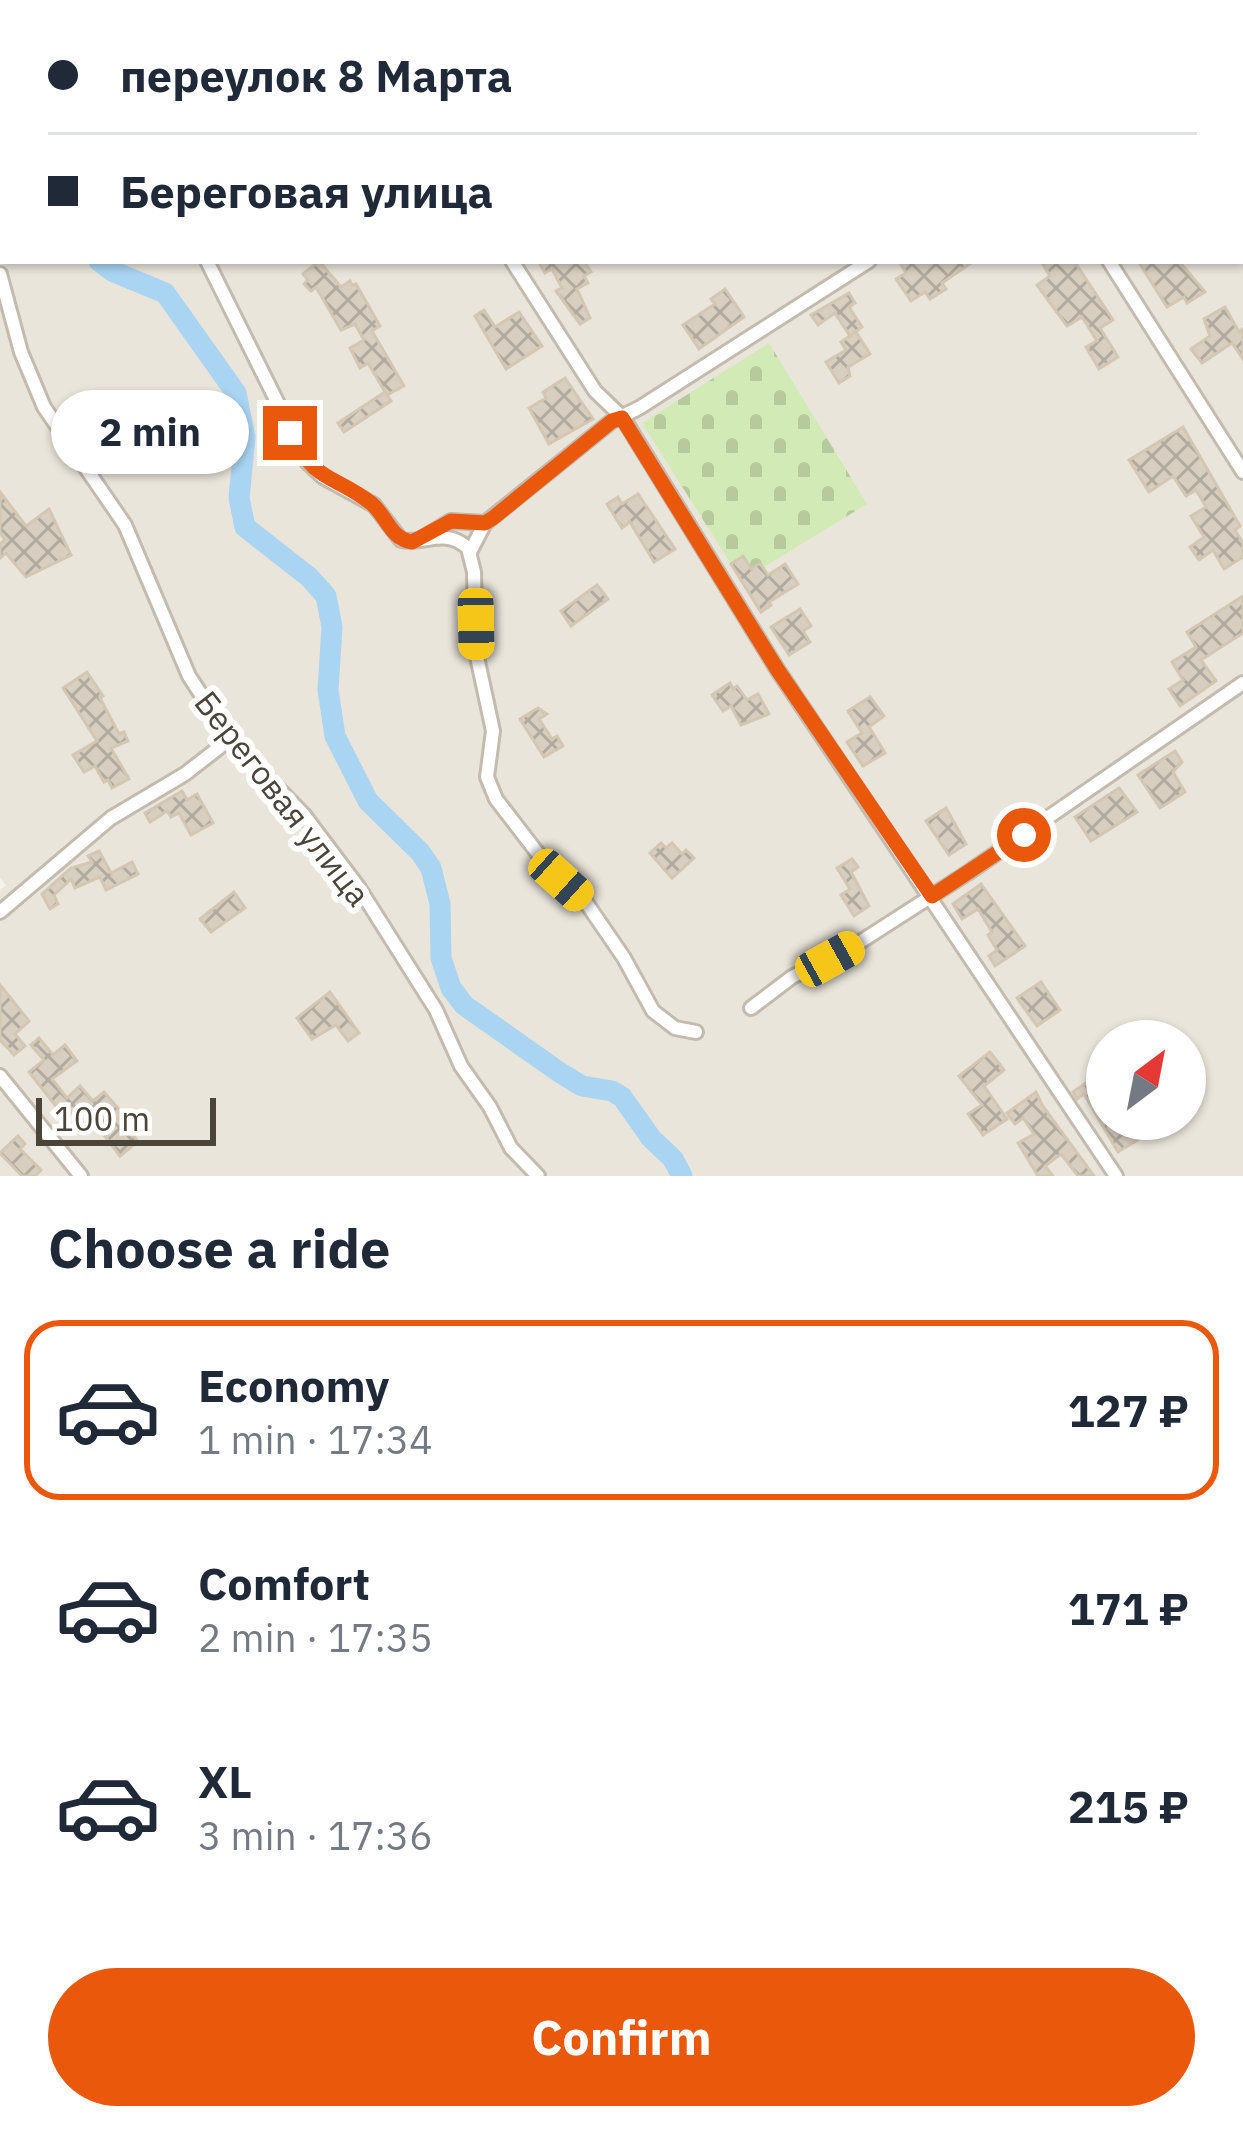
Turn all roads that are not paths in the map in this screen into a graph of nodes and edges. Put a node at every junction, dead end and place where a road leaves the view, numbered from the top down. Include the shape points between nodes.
1 (208, 264) edge
2 (514, 264) edge
3 (864, 264) edge
4 (1111, 264) edge
5 (0, 274) edge
6 (622, 418) junction
7 (1243, 472) edge
8 (485, 523) junction
9 (426, 537) junction
10 (470, 552) junction
11 (1243, 683) edge
12 (230, 739) junction
13 (932, 896) junction
14 (0, 912) edge
15 (751, 1008) dead end
16 (696, 1032) dead end
17 (0, 1076) edge
18 (81, 1176) edge
19 (538, 1176) edge
20 (1116, 1176) edge

1 - 9 street via 307,462 368,501 401,540
2 - 6 street via 595,392
3 - 6 street
4 - 7 street
5 - 12 street, Береговая улица via 44,407 117,511 183,665
6 - 8 street
6 - 13 street via 777,669
8 - 9 street via 451,521
8 - 10 street
9 - 10 street via 453,537
10 - 16 street via 476,652 493,731 486,771 496,799 585,901 653,1011
11 - 13 street
12 - 14 street via 111,818
12 - 19 street, Береговая улица via 351,876 512,1148
13 - 15 street
13 - 20 street
17 - 18 street

